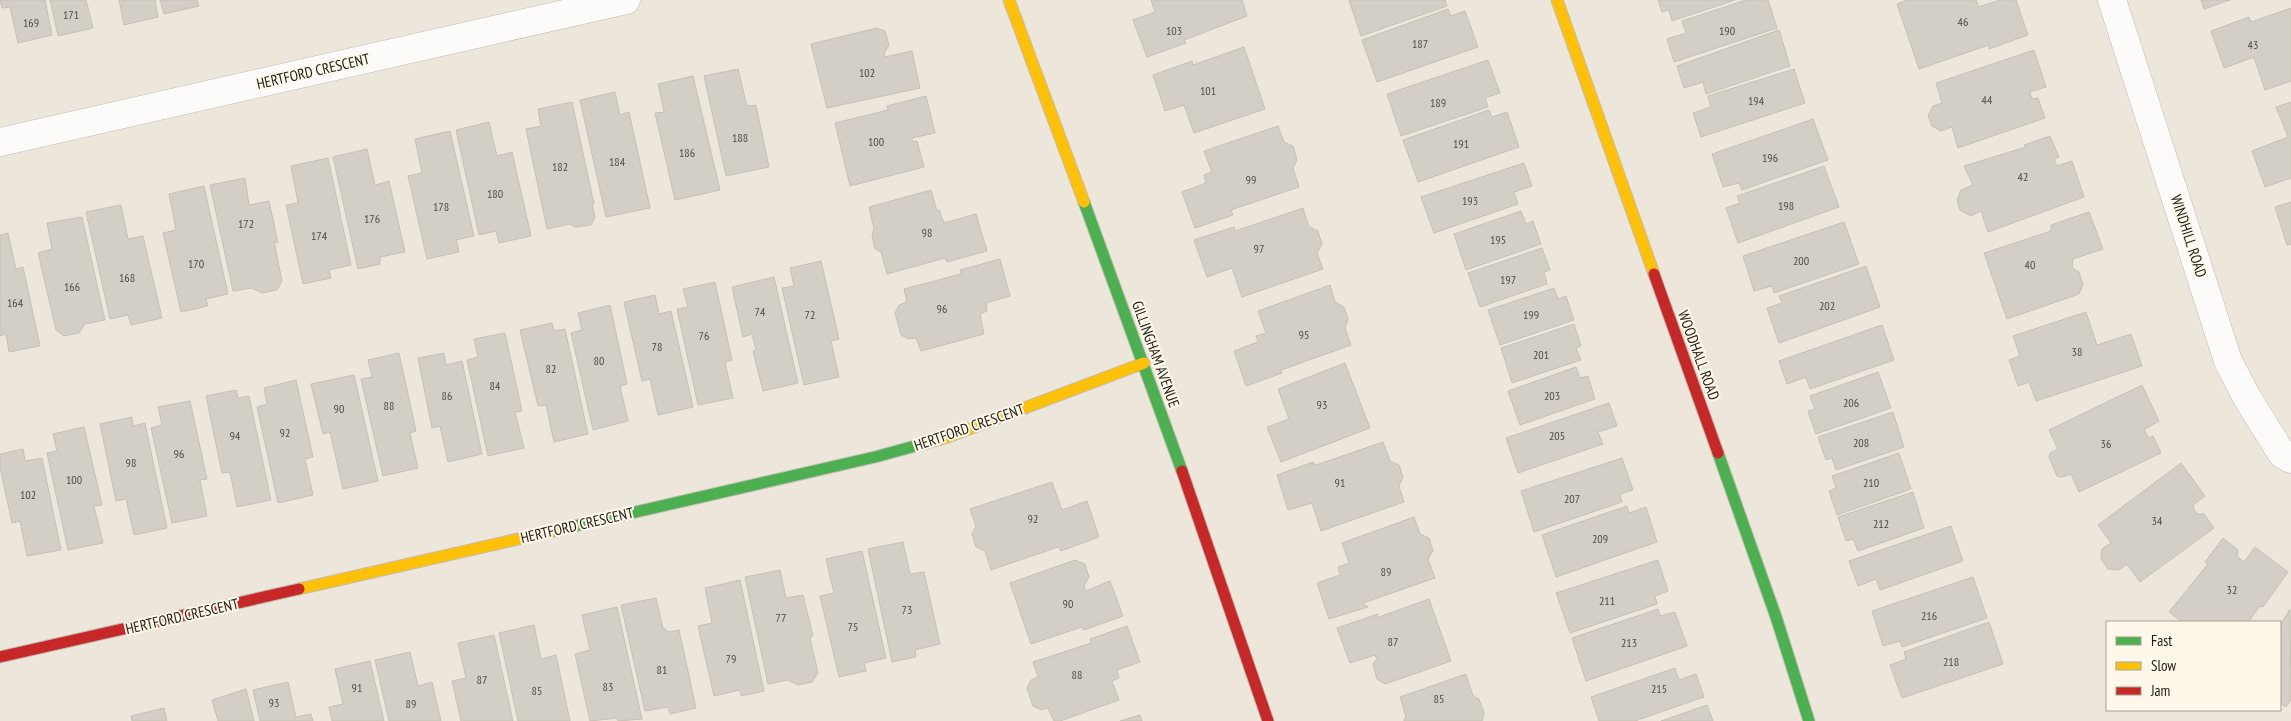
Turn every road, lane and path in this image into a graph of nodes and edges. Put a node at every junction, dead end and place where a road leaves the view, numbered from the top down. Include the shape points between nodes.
1 (626, 0) edge
2 (1009, 0) edge
3 (1557, 0) edge
4 (2112, 0) edge
5 (0, 142) edge
6 (1144, 363) junction
7 (2291, 460) edge
8 (0, 657) edge
9 (1268, 721) edge
10 (1809, 721) edge

1 - 5 street, HERTFORD CRESCENT
2 - 6 street, GILLINGHAM AVENUE
3 - 10 street, WOODHALL ROAD
4 - 7 street, WINDHILL ROAD via 2228,361 2282,454
6 - 8 street, HERTFORD CRESCENT via 946,438 875,457
6 - 9 street, GILLINGHAM AVENUE

